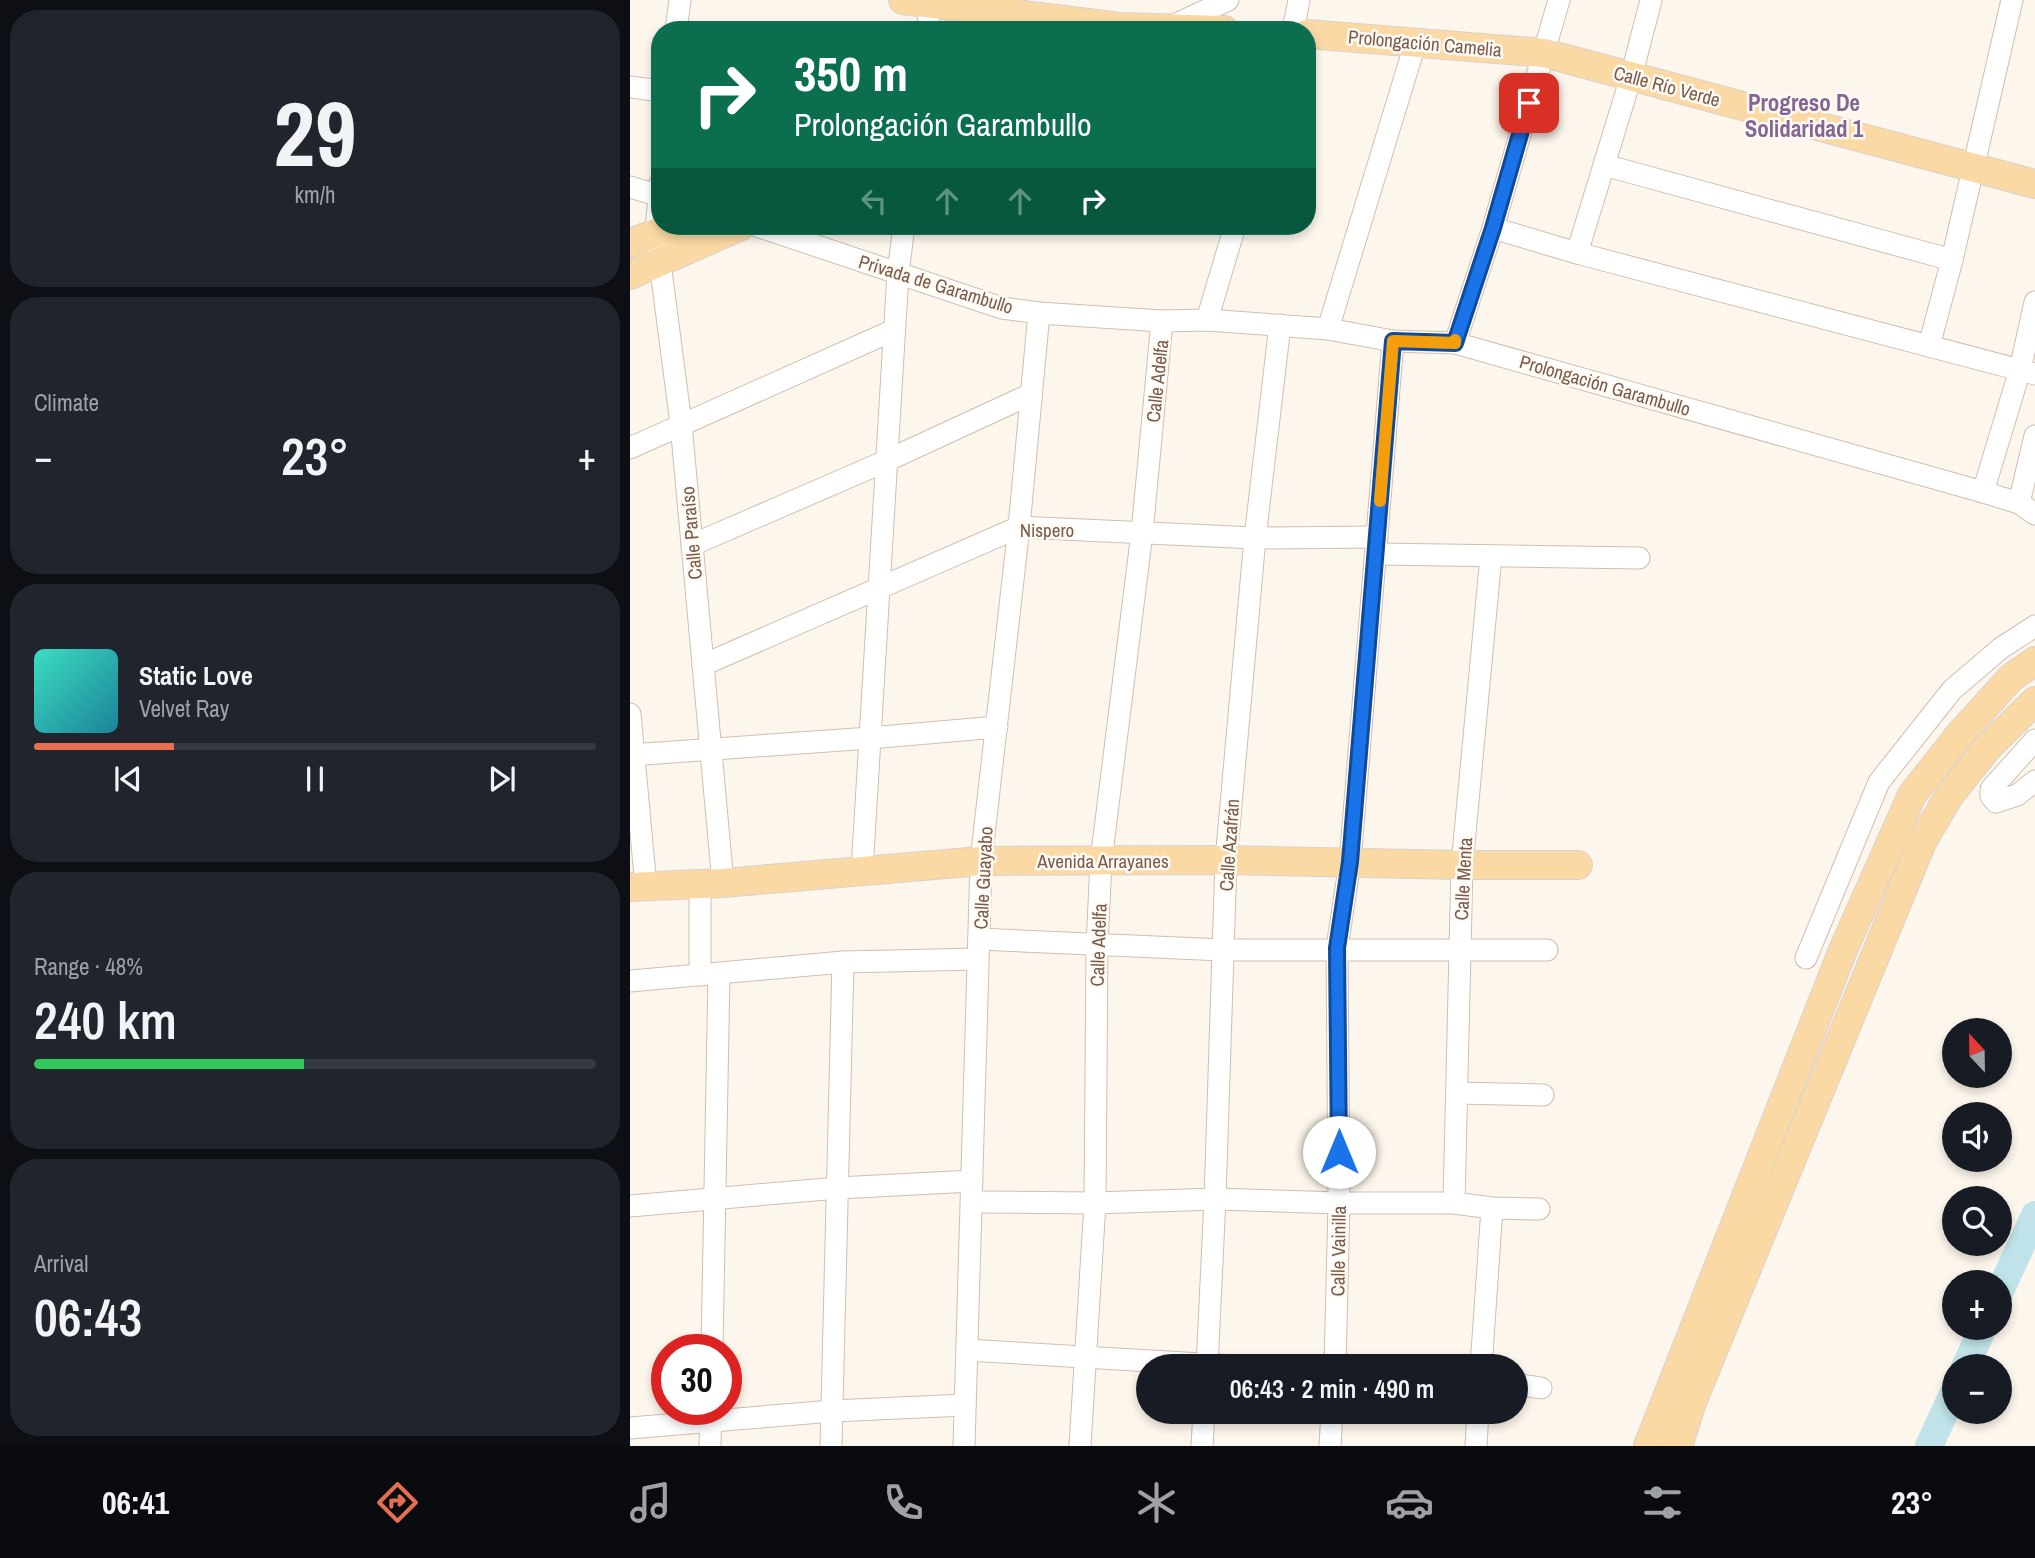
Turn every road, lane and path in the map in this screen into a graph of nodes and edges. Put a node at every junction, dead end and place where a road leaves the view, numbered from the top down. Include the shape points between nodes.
1 (680, 0) edge
2 (1228, 0) edge
3 (1298, 0) edge
4 (1559, 0) edge
5 (1651, 0) edge
6 (2009, 0) edge
7 (1023, 7) edge
8 (923, 8) edge
9 (677, 21) edge
10 (1083, 21) edge
11 (1183, 21) edge
12 (1294, 21) edge
13 (1316, 35) edge
14 (1416, 41) junction
15 (1544, 53) junction
16 (1631, 77) junction
17 (630, 87) edge
18 (651, 90) edge
19 (1604, 165) junction
20 (1973, 168) junction
21 (2035, 184) edge
22 (630, 187) edge
23 (651, 190) edge
24 (1493, 228) junction
25 (651, 235) edge
26 (664, 235) edge
27 (720, 235) edge
28 (784, 235) edge
29 (903, 235) edge
30 (1232, 235) edge
31 (630, 243) edge
32 (1577, 253) junction
33 (1952, 260) junction
34 (660, 261) junction
35 (898, 273) junction
36 (630, 275) edge
37 (2035, 302) edge
38 (1039, 313) junction
39 (1207, 320) junction
40 (1163, 321) junction
41 (1279, 325) junction
42 (1328, 329) junction
43 (894, 330) junction
44 (1393, 341) junction
45 (1455, 343) junction
46 (1929, 346) junction
47 (2027, 372) edge
48 (1031, 394) junction
49 (681, 424) junction
50 (2035, 436) edge
51 (630, 448) edge
52 (887, 461) junction
53 (1983, 492) junction
54 (2027, 509) edge
55 (1019, 527) junction
56 (1142, 533) junction
57 (1255, 538) junction
58 (692, 545) junction
59 (1377, 546) junction
60 (1491, 556) junction
61 (1639, 558) dead end
62 (879, 587) junction
63 (2035, 626) edge
64 (2035, 661) edge
65 (703, 665) junction
66 (2035, 701) edge
67 (630, 713) edge
68 (997, 727) junction
69 (870, 738) junction
70 (2035, 740) edge
71 (711, 750) junction
72 (632, 755) edge
73 (2035, 781) edge
74 (1226, 860) junction
75 (981, 861) junction
76 (1101, 861) junction
77 (1350, 862) junction
78 (1462, 865) junction
79 (1577, 865) dead end
80 (862, 872) junction
81 (712, 884) junction
82 (638, 887) edge
83 (1097, 946) junction
84 (1337, 948) junction
85 (1461, 948) junction
86 (978, 949) junction
87 (1222, 950) junction
88 (1547, 950) dead end
89 (1806, 958) dead end
90 (843, 962) junction
91 (710, 974) junction
92 (630, 981) edge
93 (1457, 1093) junction
94 (1543, 1095) dead end
95 (838, 1188) junction
96 (972, 1191) junction
97 (715, 1198) junction
98 (1215, 1199) junction
99 (1095, 1203) junction
100 (1339, 1203) junction
101 (1454, 1203) junction
102 (630, 1206) edge
103 (1492, 1208) junction
104 (1539, 1209) dead end
105 (712, 1334) edge
106 (967, 1350) junction
107 (1208, 1354) edge
108 (1335, 1354) edge
109 (1482, 1354) edge
110 (1084, 1358) junction
111 (1136, 1361) edge
112 (1528, 1386) edge
113 (1541, 1388) dead end
114 (965, 1405) junction
115 (832, 1411) junction
116 (742, 1413) edge
117 (651, 1424) edge
118 (1203, 1424) edge
119 (1331, 1424) edge
120 (1477, 1424) edge
121 (710, 1425) edge
122 (630, 1428) edge
123 (710, 1446) edge
124 (831, 1446) edge
125 (964, 1446) edge
126 (1080, 1446) edge
127 (1202, 1446) edge
128 (1330, 1446) edge
129 (1476, 1446) edge
130 (1648, 1446) edge
131 (1678, 1446) edge

1 - 9 street
2 - 11 street
3 - 12 street
4 - 15 street
5 - 16 street
6 - 20 street
7 - 8 main road
7 - 10 main road
13 - 14 main road, Prolongación Camelia
14 - 15 main road, Prolongación Camelia
14 - 42 street
15 - 16 main road, Calle Río Verde
15 - 24 street
16 - 19 street
16 - 20 main road, Calle Río Verde
17 - 18 street
19 - 32 street
19 - 33 street
20 - 21 main road, Calle Río Verde
20 - 33 street
22 - 23 street
24 - 32 street
24 - 45 street
25 - 31 main road
26 - 34 street, Calle Paraíso
27 - 34 main road
28 - 35 street, Privada de Garambullo
29 - 35 street
30 - 39 street
32 - 46 street
33 - 46 street
34 - 36 main road
34 - 49 street, Calle Paraíso
35 - 38 street, Privada de Garambullo via 1002,309
35 - 43 street
37 - 47 street
38 - 40 street, Privada de Garambullo
38 - 48 street, Calle Guayabo
39 - 40 street, Prolongación Garambullo
39 - 41 street, Prolongación Garambullo
40 - 56 street, Calle Adelfa
41 - 42 street, Prolongación Garambullo
41 - 57 street, Calle Azafrán
42 - 44 street, Prolongación Garambullo
43 - 49 street
43 - 52 street
44 - 45 street, Prolongación Garambullo
44 - 59 street, Calle Vainilla
45 - 53 street, Prolongación Garambullo
46 - 47 street
47 - 53 street
48 - 52 street
48 - 55 street, Calle Guayabo
49 - 51 street
49 - 58 street, Calle Paraíso
50 - 54 street
52 - 58 street
52 - 62 street
53 - 54 street, Prolongación Garambullo
55 - 56 street, Nispero
55 - 62 street, Nispero
55 - 68 street, Calle Guayabo
56 - 57 street, Nispero
56 - 76 street, Calle Adelfa
57 - 59 street, Nispero
57 - 74 street, Calle Azafrán
58 - 65 street, Calle Paraíso
59 - 60 street, Nispero
59 - 77 street, Calle Vainilla
60 - 61 street, Nispero
60 - 78 street, Calle Menta
62 - 65 street, Nispero
62 - 69 street
63 - 89 street via 1952,690 1879,782
64 - 130 main road via 2011,678 1912,795 1843,950
65 - 71 street, Calle Paraíso
66 - 131 main road via 1956,786 1922,842 1692,1402
67 - 72 street
68 - 69 street
68 - 75 street, Calle Guayabo
69 - 71 street
69 - 80 street
70 - 73 street via 1991,789 1991,796 1996,802 2017,795
71 - 72 street
71 - 81 street, Calle Paraíso
72 - 82 street
74 - 76 main road, Avenida Arrayanes
74 - 77 main road, Avenida Arrayanes
74 - 87 street, Calle Azafrán
75 - 76 main road, Avenida Arrayanes
75 - 80 main road, Avenida Arrayanes
75 - 86 street, Calle Guayabo
76 - 83 street, Calle Adelfa
77 - 78 main road, Avenida Arrayanes
77 - 84 street, Calle Vainilla
78 - 79 main road, Avenida Arrayanes
78 - 85 street, Calle Menta
80 - 81 main road, Avenida Arrayanes
81 - 82 main road, Avenida Arrayanes
81 - 91 street, Calle Paraíso
83 - 86 street
83 - 87 street
83 - 99 street, Calle Adelfa
84 - 85 street
84 - 87 street
84 - 100 street, Calle Vainilla
85 - 88 street
85 - 93 street, Calle Menta
86 - 90 street
86 - 96 street, Calle Guayabo
87 - 98 street, Calle Azafrán
90 - 91 street
90 - 95 street
91 - 92 street
91 - 97 street, Calle Paraíso
93 - 94 street
93 - 101 street, Calle Menta
95 - 96 street
95 - 97 street
95 - 115 street
96 - 99 street
96 - 106 street, Calle Guayabo
97 - 102 street
97 - 105 street, Calle Paraíso
98 - 99 street
98 - 100 street
98 - 107 street, Calle Azafrán
99 - 110 street, Calle Adelfa
100 - 101 street
100 - 108 street, Calle Vainilla
101 - 103 street
103 - 104 street
103 - 109 street
106 - 110 street
106 - 114 street, Calle Guayabo
110 - 111 street
110 - 126 street, Calle Adelfa
112 - 113 street
114 - 115 street
114 - 125 street, Calle Guayabo
115 - 116 street
115 - 124 street
117 - 122 street
118 - 127 street
119 - 128 street
120 - 129 street
121 - 123 street

